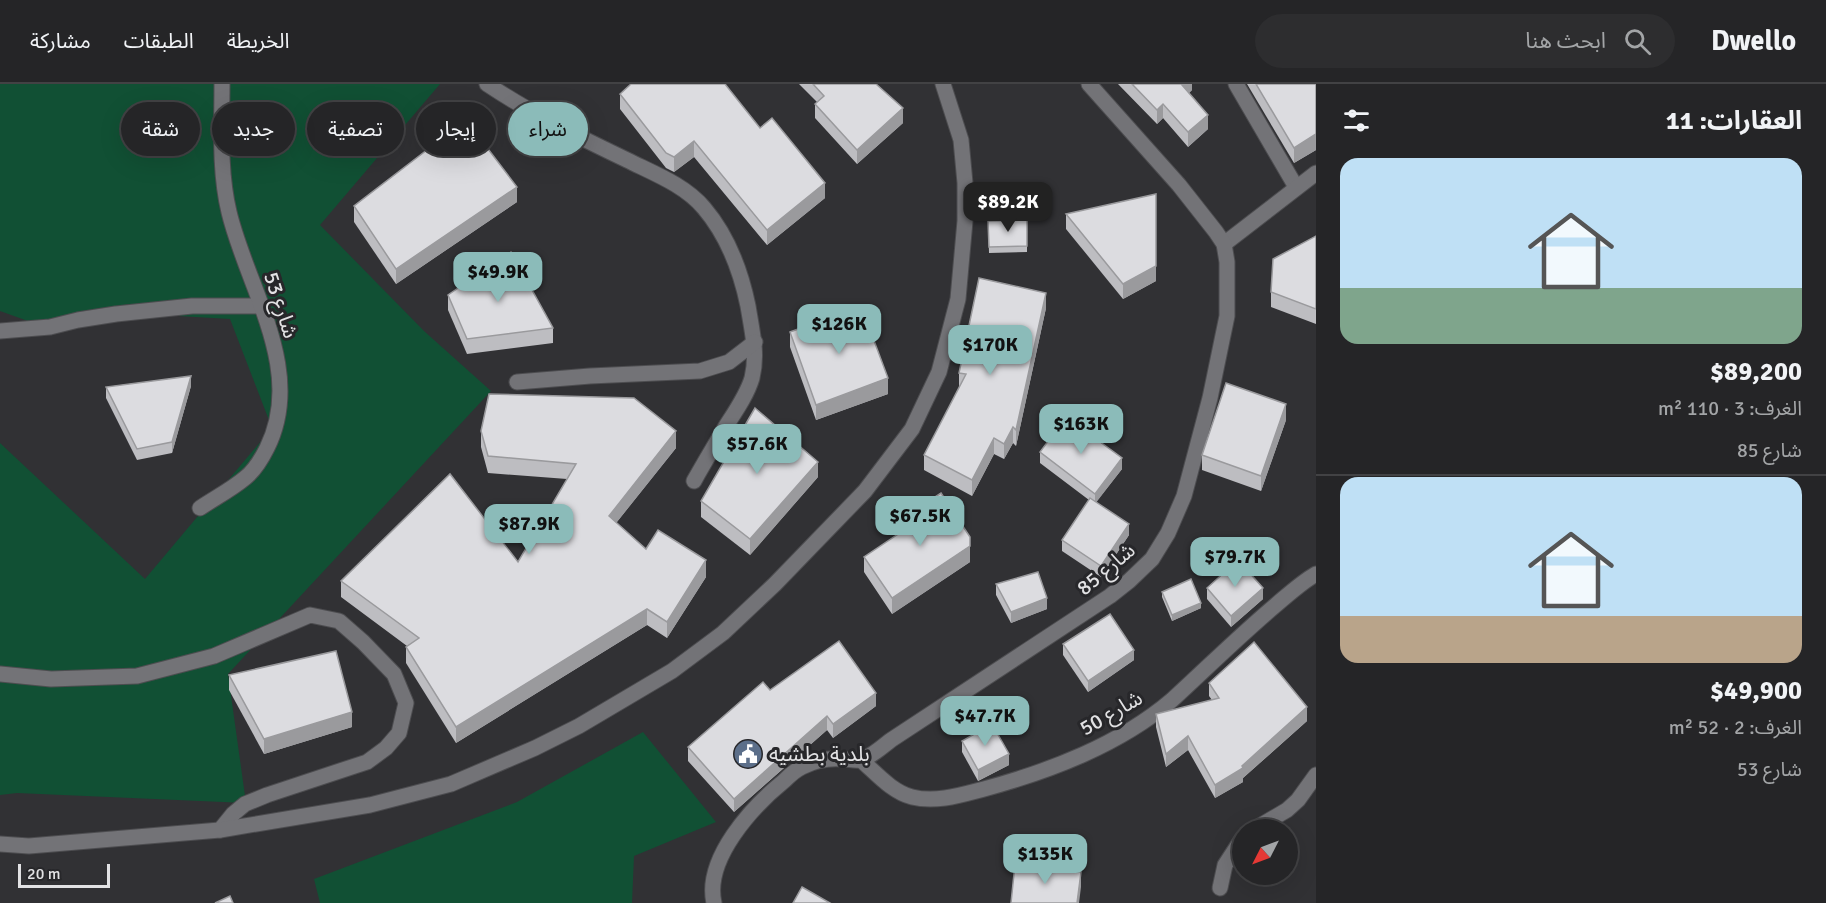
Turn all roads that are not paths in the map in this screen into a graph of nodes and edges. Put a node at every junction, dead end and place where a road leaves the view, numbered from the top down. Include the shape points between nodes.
1 (222, 84) edge
2 (487, 84) edge
3 (943, 84) edge
4 (1089, 84) edge
5 (1236, 84) edge
6 (1316, 173) edge
7 (1296, 188) junction
8 (1224, 244) junction
9 (261, 306) junction
10 (0, 331) edge
11 (755, 342) junction
12 (517, 382) dead end
13 (694, 481) dead end
14 (200, 508) dead end
15 (1316, 574) edge
16 (0, 674) edge
17 (861, 760) junction
18 (1316, 775) edge
19 (1272, 819) edge
20 (220, 831) junction
21 (0, 844) edge
22 (1232, 854) edge
23 (1220, 888) dead end
24 (714, 903) edge

1 - 9 street, شارع 53 via 222,174 229,212
2 - 11 street via 554,124 652,172 703,206 736,263
3 - 20 street via 961,140 965,221 958,299 939,372 924,408 899,448 865,491 775,584 723,633 672,671 535,748 451,784 370,805
4 - 8 street via 1179,185
5 - 7 street
6 - 7 street
7 - 8 street
8 - 17 street, شارع 85 via 1227,316 1210,398 1184,496 1152,559 1069,625
9 - 10 street via 159,309
9 - 14 street, شارع 53 via 273,339 280,382 281,409 274,435 264,456 246,477
11 - 12 street via 729,362 700,371
11 - 13 street via 751,380
15 - 17 street, شارع 50 via 1255,622 1141,724 1065,762 1015,781 953,797 925,799 902,794
16 - 20 street via 51,678 137,676 214,656 310,615 339,621 394,674 406,703 399,733 367,762 245,804
17 - 24 street via 840,758 800,767 747,815 716,869 711,893
18 - 19 street via 1298,800
20 - 21 street via 29,846
22 - 23 street via 1225,865

